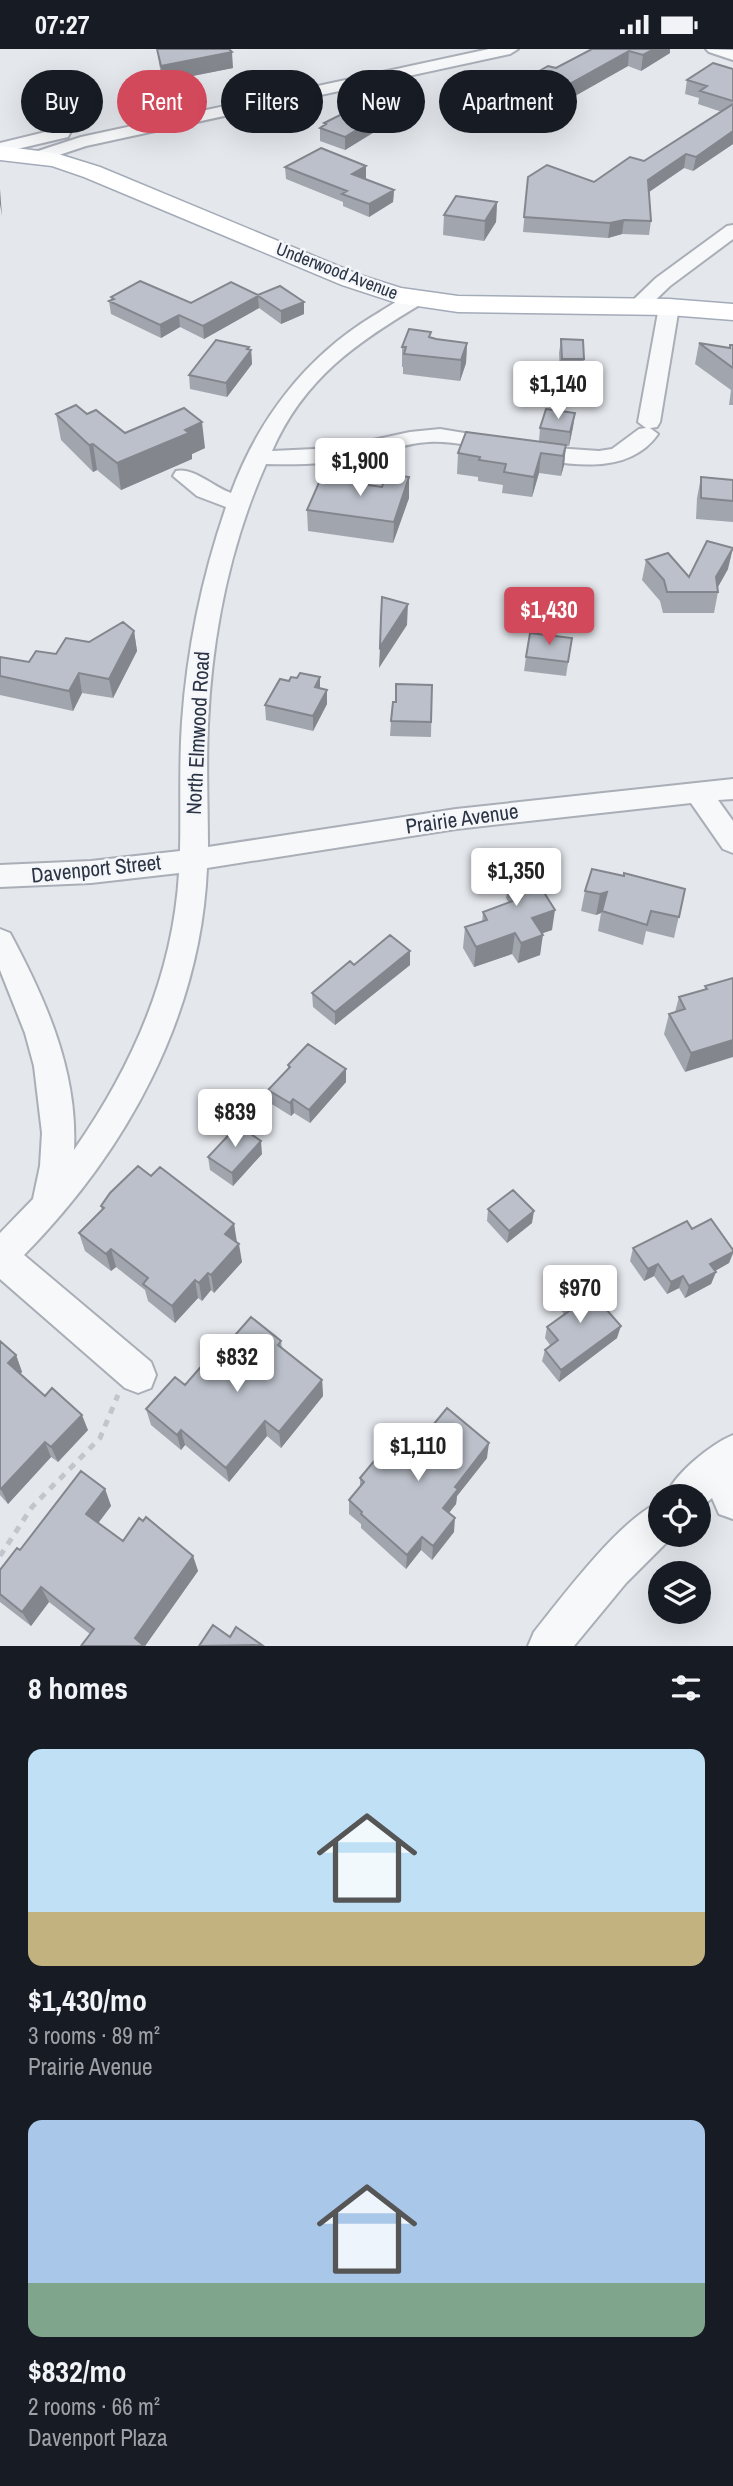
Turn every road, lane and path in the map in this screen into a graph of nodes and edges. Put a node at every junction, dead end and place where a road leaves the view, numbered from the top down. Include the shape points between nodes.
1 (454, 49) edge
2 (510, 49) edge
3 (714, 49) edge
4 (733, 55) edge
5 (438, 58) junction
6 (323, 83) edge
7 (221, 106) edge
8 (221, 107) edge
9 (0, 151) edge
10 (38, 157) junction
11 (733, 230) edge
12 (416, 299) junction
13 (638, 306) junction
14 (669, 307) junction
15 (733, 312) edge
16 (259, 457) junction
17 (184, 476) dead end
18 (239, 504) junction
19 (733, 789) edge
20 (698, 792) junction
21 (733, 842) edge
22 (192, 859) junction
23 (0, 876) edge
24 (0, 941) edge
25 (47, 1208) junction
26 (0, 1257) edge
27 (133, 1370) joint
28 (728, 1474) edge
29 (708, 1484) edge
30 (648, 1533) edge
31 (0, 1556) edge
32 (548, 1646) edge

1 - 5 street
2 - 5 street
3 - 4 street
5 - 6 street
7 - 9 street
8 - 10 street
9 - 10 main road, Underwood Avenue
10 - 12 main road, Underwood Avenue via 105,177 351,280
11 - 13 street
12 - 13 main road, Underwood Avenue via 458,304
12 - 16 street, North Elmwood Road via 347,341 315,370
13 - 14 main road, Underwood Avenue
14 - 15 main road, Underwood Avenue
14 - 16 street via 648,428 619,454 576,457 439,435 329,456
16 - 18 street, North Elmwood Road
17 - 18 street via 205,491
18 - 22 street, North Elmwood Road via 219,565 200,654
19 - 20 street, Prairie Avenue
20 - 21 street
20 - 22 street, Prairie Avenue via 547,807
22 - 23 street, Davenport Street
22 - 25 street, North Elmwood Road via 186,938 163,1015 123,1098 81,1167
24 - 25 street, North Elmwood Road via 30,1001 54,1094 60,1142
25 - 26 street, North Elmwood Road
26 - 27 street
27 - 31 path via 100,1439 32,1507
28 - 29 street
30 - 32 street

